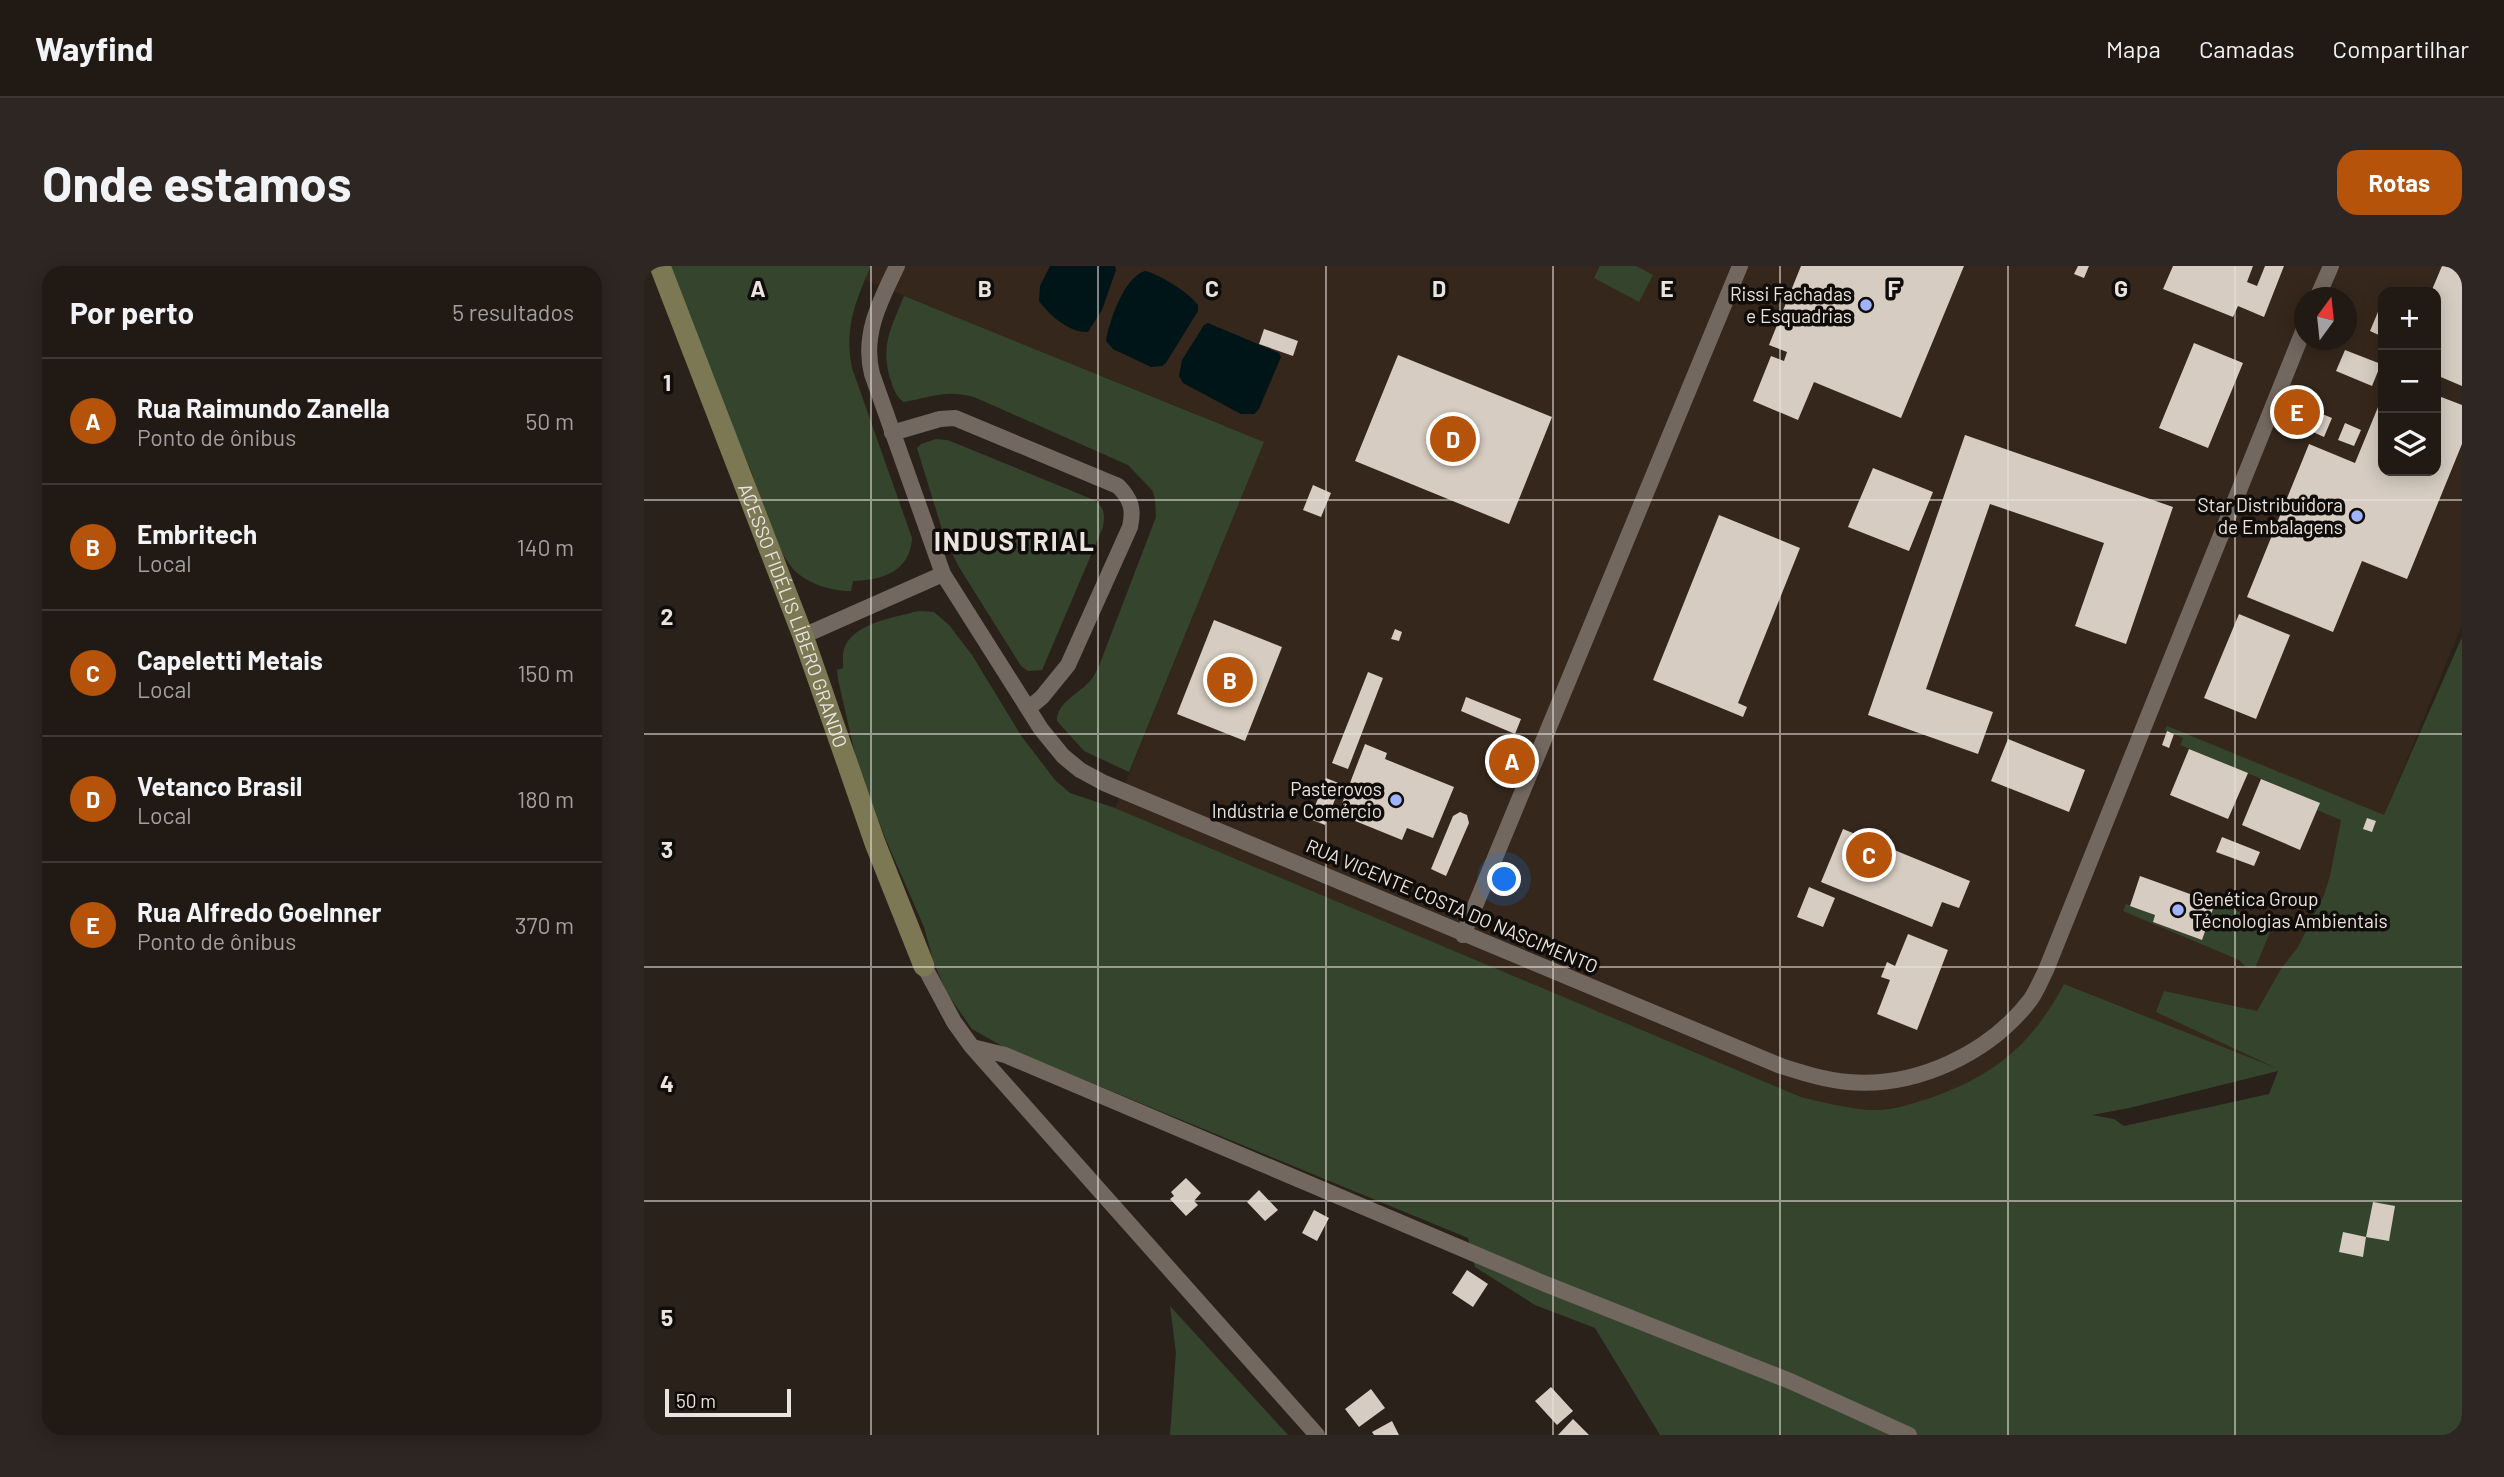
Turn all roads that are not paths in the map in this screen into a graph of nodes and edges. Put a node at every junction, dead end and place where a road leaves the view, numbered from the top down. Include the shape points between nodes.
1 (660, 266) edge
2 (897, 266) edge
3 (1740, 266) edge
4 (2330, 266) edge
5 (2322, 287) edge
6 (2297, 350) edge
7 (892, 433) junction
8 (943, 574) junction
9 (803, 636) junction
10 (1028, 708) junction
11 (1463, 935) junction
12 (924, 966) joint
13 (972, 1047) junction
14 (1317, 1435) edge
15 (1909, 1435) edge

1 - 9 street, ACESSO FIDÉLIS LÍBERO GRANDO
2 - 7 street, RUA VICENTE COSTA DO NASCIMENTO via 879,304 867,356
3 - 11 street
4 - 5 street
6 - 11 street, RUA VICENTE COSTA DO NASCIMENTO via 2046,971 2031,998 1998,1034 1959,1059 1916,1075 1850,1082 1817,1077
7 - 8 street, RUA VICENTE COSTA DO NASCIMENTO
7 - 10 street via 956,418 1118,486 1132,504 1130,527 1068,665
8 - 9 street
8 - 10 street, RUA VICENTE COSTA DO NASCIMENTO
9 - 12 street, ACESSO FIDÉLIS LÍBERO GRANDO via 875,844
10 - 11 street, RUA VICENTE COSTA DO NASCIMENTO via 1063,757 1104,783
12 - 13 street
13 - 14 street
13 - 15 street via 1005,1055 1542,1283 1790,1381

